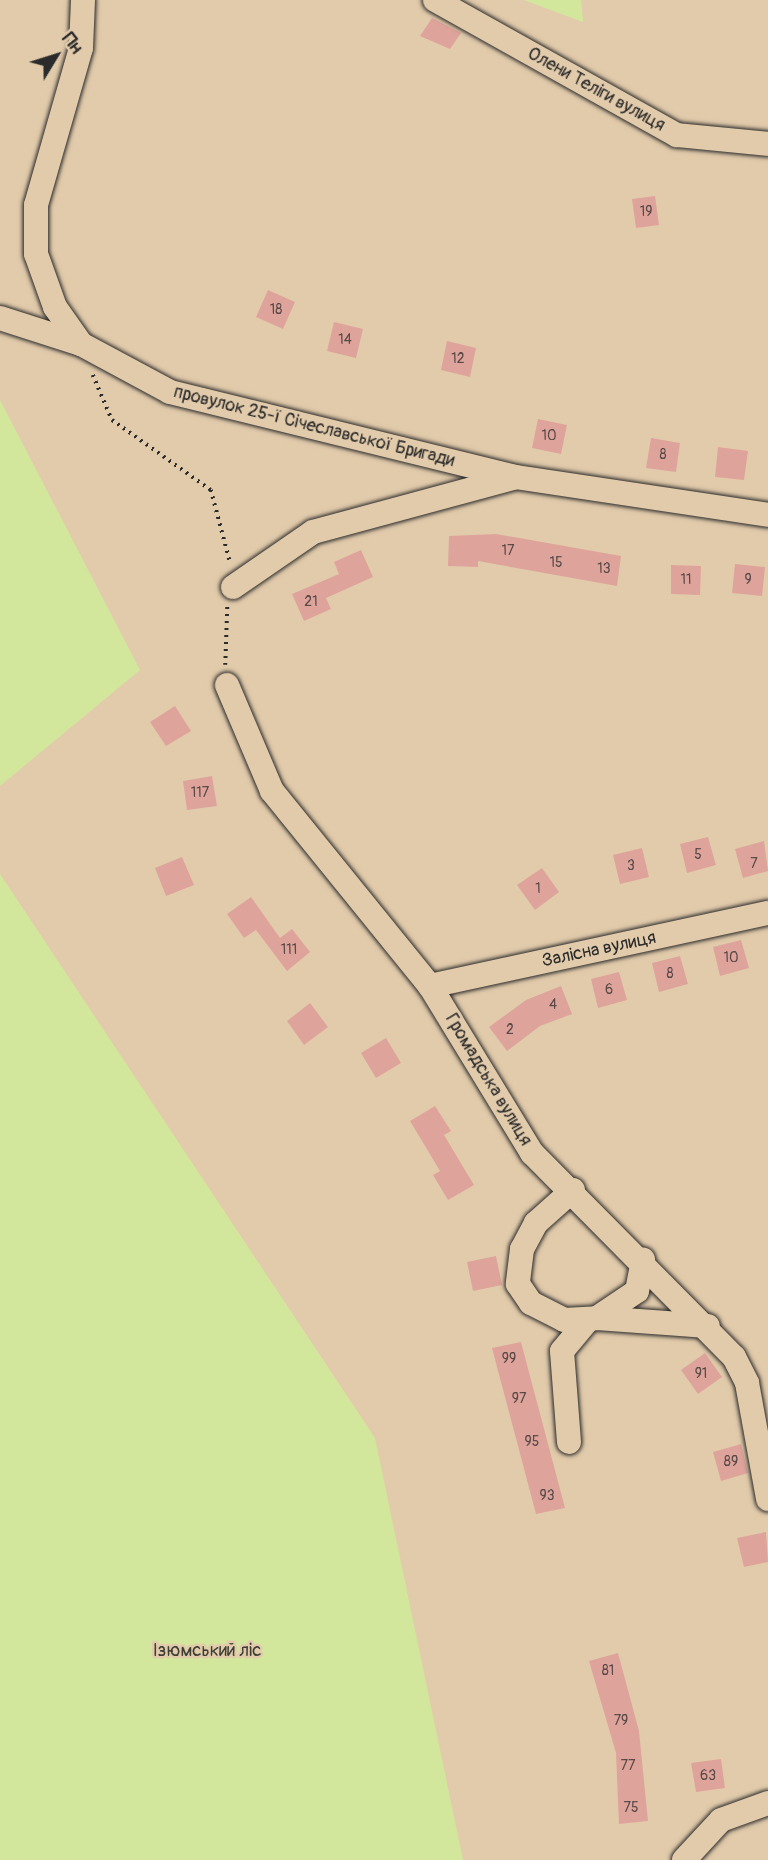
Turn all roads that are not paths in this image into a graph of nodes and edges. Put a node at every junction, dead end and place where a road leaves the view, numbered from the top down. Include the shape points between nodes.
1 (83, 0) edge
2 (435, 0) edge
3 (768, 144) edge
4 (0, 318) edge
5 (80, 344) junction
6 (515, 478) junction
7 (768, 515) edge
8 (233, 587) road end
9 (227, 685) road end
10 (768, 913) edge
11 (430, 986) junction
12 (566, 1183) junction
13 (551, 1210) junction
14 (595, 1211) junction
15 (643, 1260) junction
16 (592, 1320) junction
17 (708, 1326) junction
18 (569, 1442) dead end
19 (768, 1499) edge
20 (768, 1803) edge
21 (684, 1860) edge

1 - 5 street via 80,48 36,205 36,254 55,307
2 - 3 street, Олени Теліги вулиця via 677,135
4 - 5 street, провулок 25-ї Січеславської Бригади
5 - 6 street, провулок 25-ї Січеславської Бригади via 170,392
6 - 7 street, провулок 25-ї Січеславської Бригади
6 - 8 street, провулок 25-ї Січеславської Бригади via 313,532
9 - 11 street, Громадська вулиця via 272,791
10 - 11 street, Залісна вулиця
11 - 12 street, Громадська вулиця via 532,1153
12 - 13 street
12 - 14 street, Громадська вулиця
13 - 14 street
13 - 16 street via 527,1236 518,1284 531,1303 564,1320
14 - 15 street, Громадська вулиця
15 - 16 street via 637,1291
15 - 17 street, Громадська вулиця
16 - 17 street
16 - 18 street via 562,1351
17 - 19 street, Громадська вулиця via 747,1383
20 - 21 street via 721,1820

